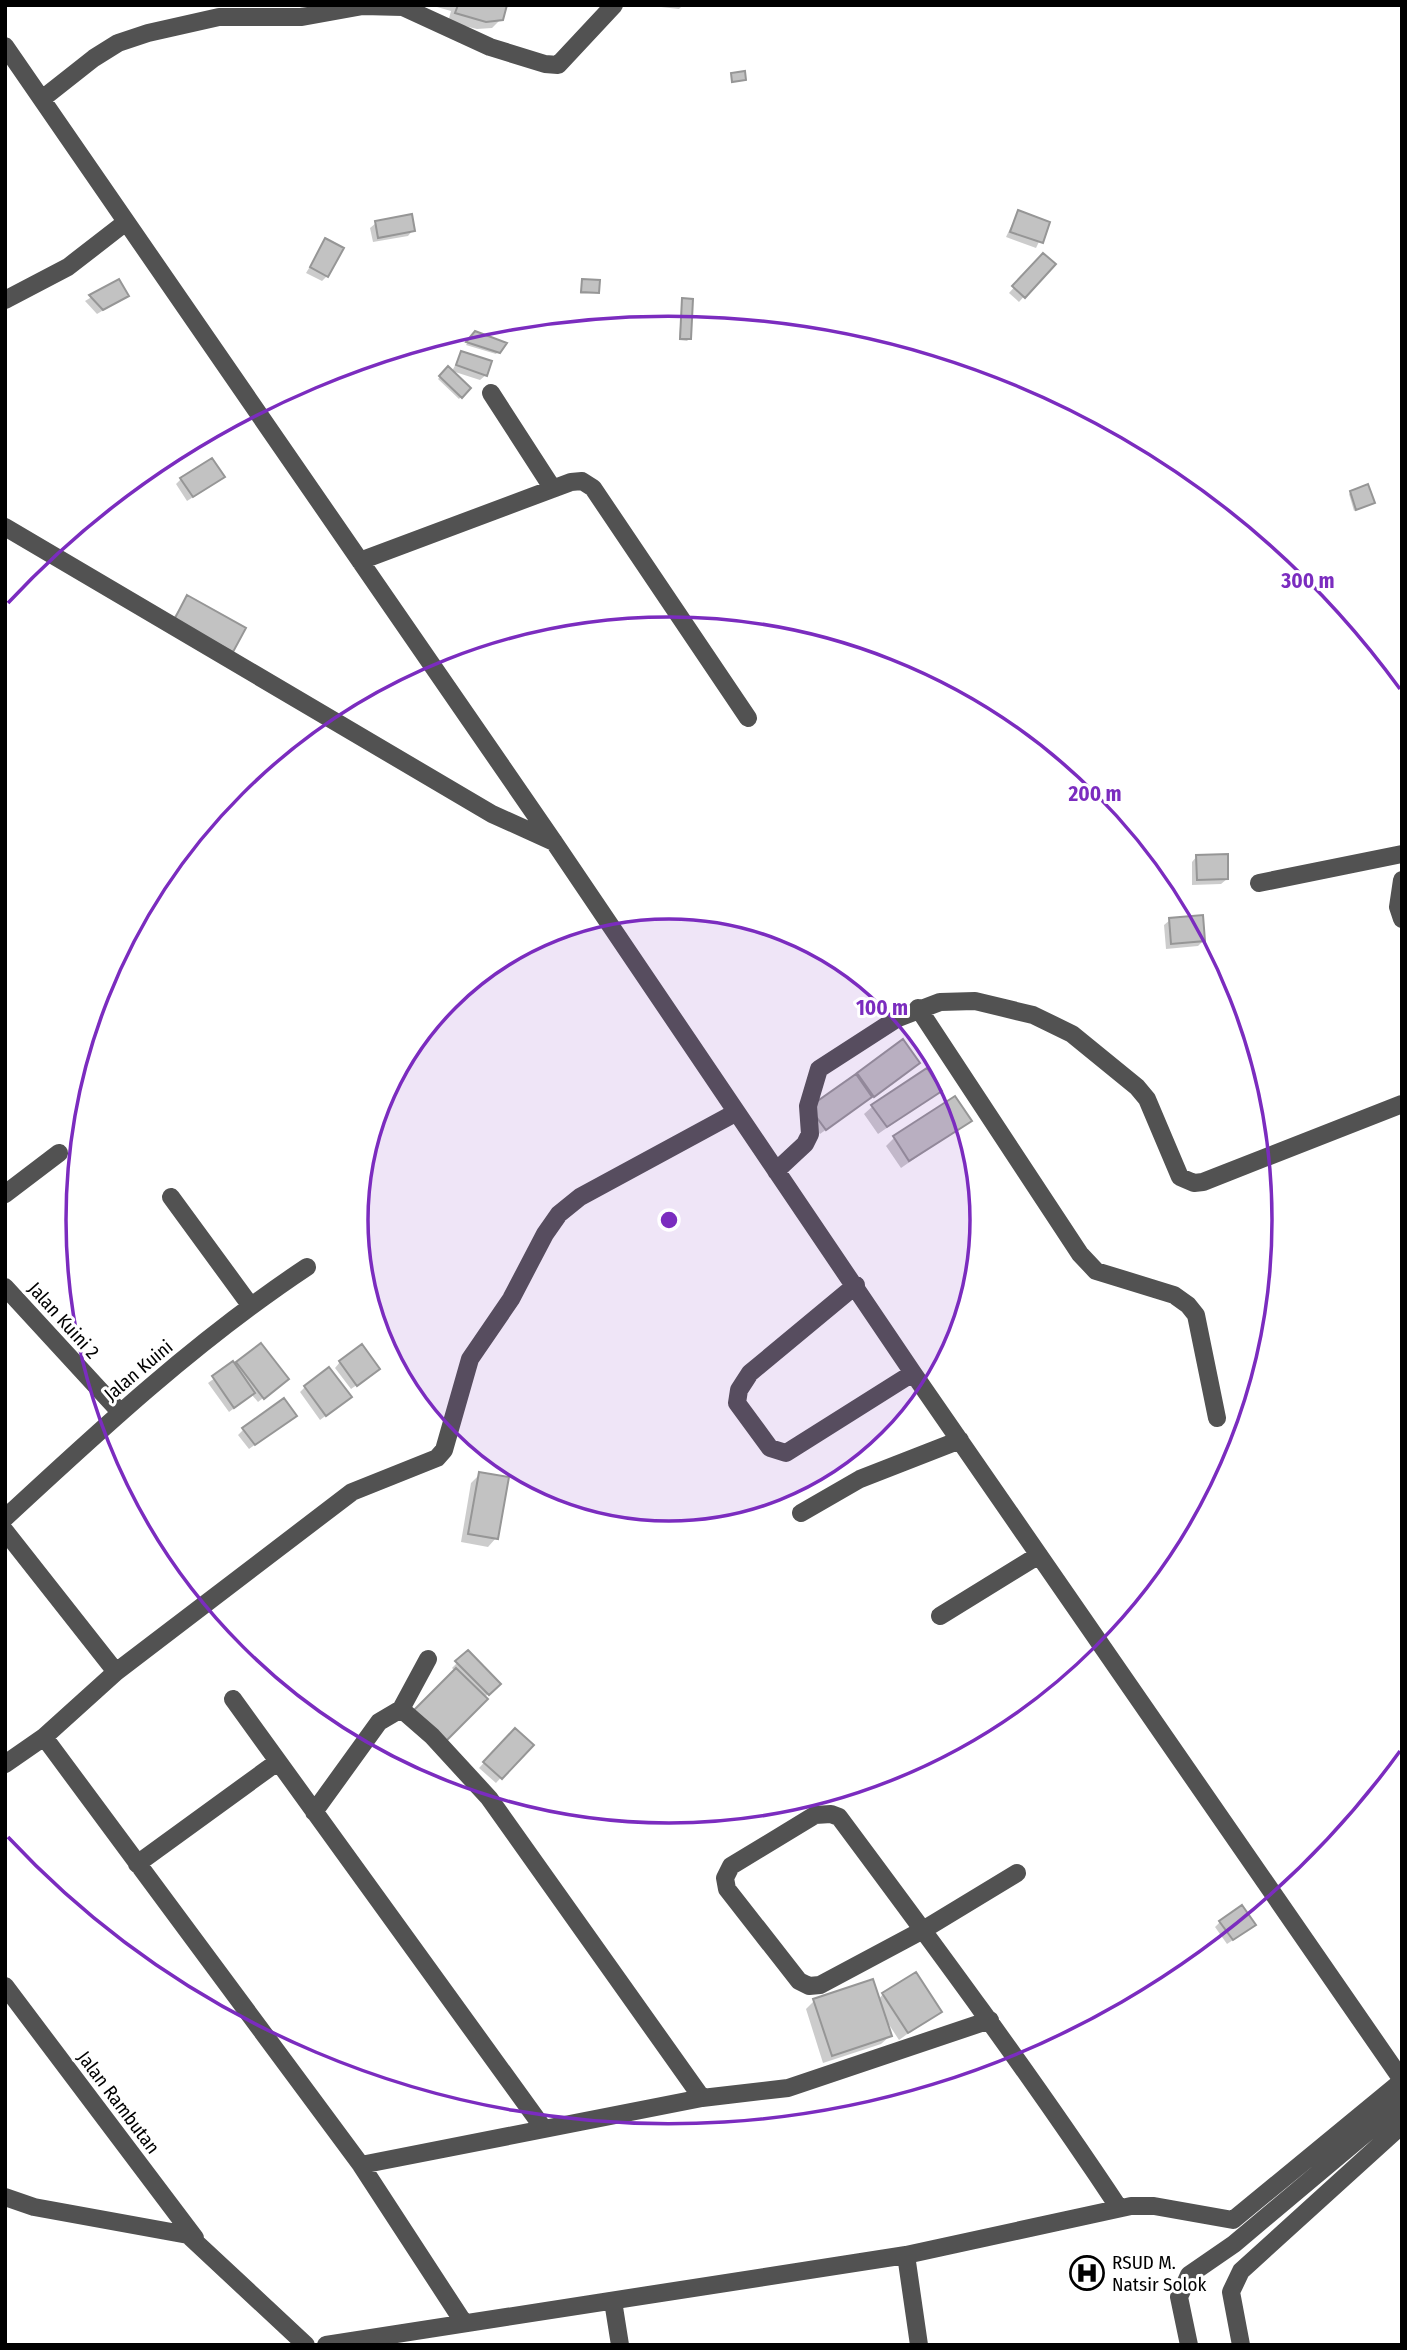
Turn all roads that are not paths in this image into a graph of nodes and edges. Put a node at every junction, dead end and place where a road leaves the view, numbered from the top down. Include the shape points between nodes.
1 (614, 5) edge
2 (5, 46) edge
3 (42, 99) junction
4 (126, 222) junction
5 (5, 300) edge
6 (491, 393) dead end
7 (552, 489) junction
8 (5, 527) edge
9 (360, 561) junction
10 (748, 718) dead end
11 (554, 842) junction
12 (1402, 854) edge
13 (1402, 880) edge
14 (1259, 883) dead end
15 (1402, 919) edge
16 (918, 1008) junction
17 (1402, 1104) edge
18 (735, 1114) junction
19 (59, 1153) dead end
20 (776, 1171) junction
21 (5, 1194) edge
22 (171, 1197) dead end
23 (307, 1267) dead end
24 (856, 1285) junction
25 (8, 1294) edge
26 (250, 1305) junction
27 (913, 1373) junction
28 (120, 1412) junction
29 (1217, 1418) dead end
30 (960, 1440) junction
31 (801, 1513) dead end
32 (5, 1518) edge
33 (5, 1531) edge
34 (1039, 1555) junction
35 (940, 1616) dead end
36 (428, 1659) dead end
37 (116, 1672) junction
38 (233, 1699) dead end
39 (401, 1709) junction
40 (44, 1737) junction
41 (276, 1763) junction
42 (5, 1764) edge
43 (314, 1812) junction
44 (137, 1864) junction
45 (1017, 1873) dead end
46 (923, 1930) junction
47 (5, 1986) edge
48 (990, 2020) junction
49 (1402, 2081) edge
50 (702, 2098) junction
51 (1402, 2103) edge
52 (1402, 2125) edge
53 (544, 2129) junction
54 (361, 2165) junction
55 (5, 2197) edge
56 (1119, 2208) junction
57 (199, 2244) junction
58 (906, 2255) junction
59 (613, 2301) junction
60 (464, 2323) junction
61 (306, 2345) edge
62 (326, 2345) edge
63 (620, 2345) edge
64 (919, 2345) edge
65 (1189, 2345) edge
66 (1241, 2345) edge

1 - 3 street via 558,65 489,47 402,7 363,6 302,17 219,17 118,43
2 - 3 street
3 - 4 street
4 - 5 street via 68,267
4 - 9 street
6 - 7 street
7 - 9 street
7 - 10 street via 582,481 593,488
8 - 11 street via 492,814
9 - 11 street
11 - 18 street
12 - 14 street
13 - 15 street via 1398,907
16 - 17 street via 975,1001 1034,1016 1072,1034 1138,1087 1180,1177 1194,1183
16 - 20 street via 819,1069 808,1106 810,1134
16 - 29 street via 1080,1254 1096,1271 1174,1295 1196,1315
18 - 20 street
18 - 37 street via 580,1197 559,1214 511,1299 470,1359 444,1450 437,1458 352,1492
19 - 21 street
20 - 24 street
22 - 26 street
23 - 26 street, Jalan Kuini
24 - 27 street
24 - 27 street via 750,1373 737,1403 770,1448 786,1453
25 - 28 street, Jalan Kuini 2
26 - 28 street, Jalan Kuini
27 - 30 street
28 - 32 street, Jalan Kuini
30 - 31 street via 860,1479
30 - 34 street
33 - 37 street
34 - 35 street
34 - 49 street
36 - 39 street
37 - 40 street
38 - 41 street
39 - 43 street via 379,1722
39 - 50 street via 489,1798
40 - 42 street
40 - 44 street
41 - 43 street
41 - 44 street
43 - 53 street
44 - 54 street
45 - 46 street
46 - 46 street via 820,1986 809,1986 799,1981 727,1889 725,1878 731,1867 815,1815 831,1814 839,1817
46 - 48 street
47 - 57 street, Jalan Rambutan
48 - 50 street via 788,2088
48 - 56 street
49 - 56 street via 1233,2220 1154,2206
50 - 53 street
51 - 65 street via 1234,2244 1189,2275 1179,2297
52 - 66 street via 1241,2271 1231,2292
53 - 54 street
54 - 60 street
55 - 57 street via 34,2207 178,2231
56 - 58 street
57 - 61 street
58 - 59 street
58 - 64 street
59 - 60 street
59 - 63 street
60 - 62 street

